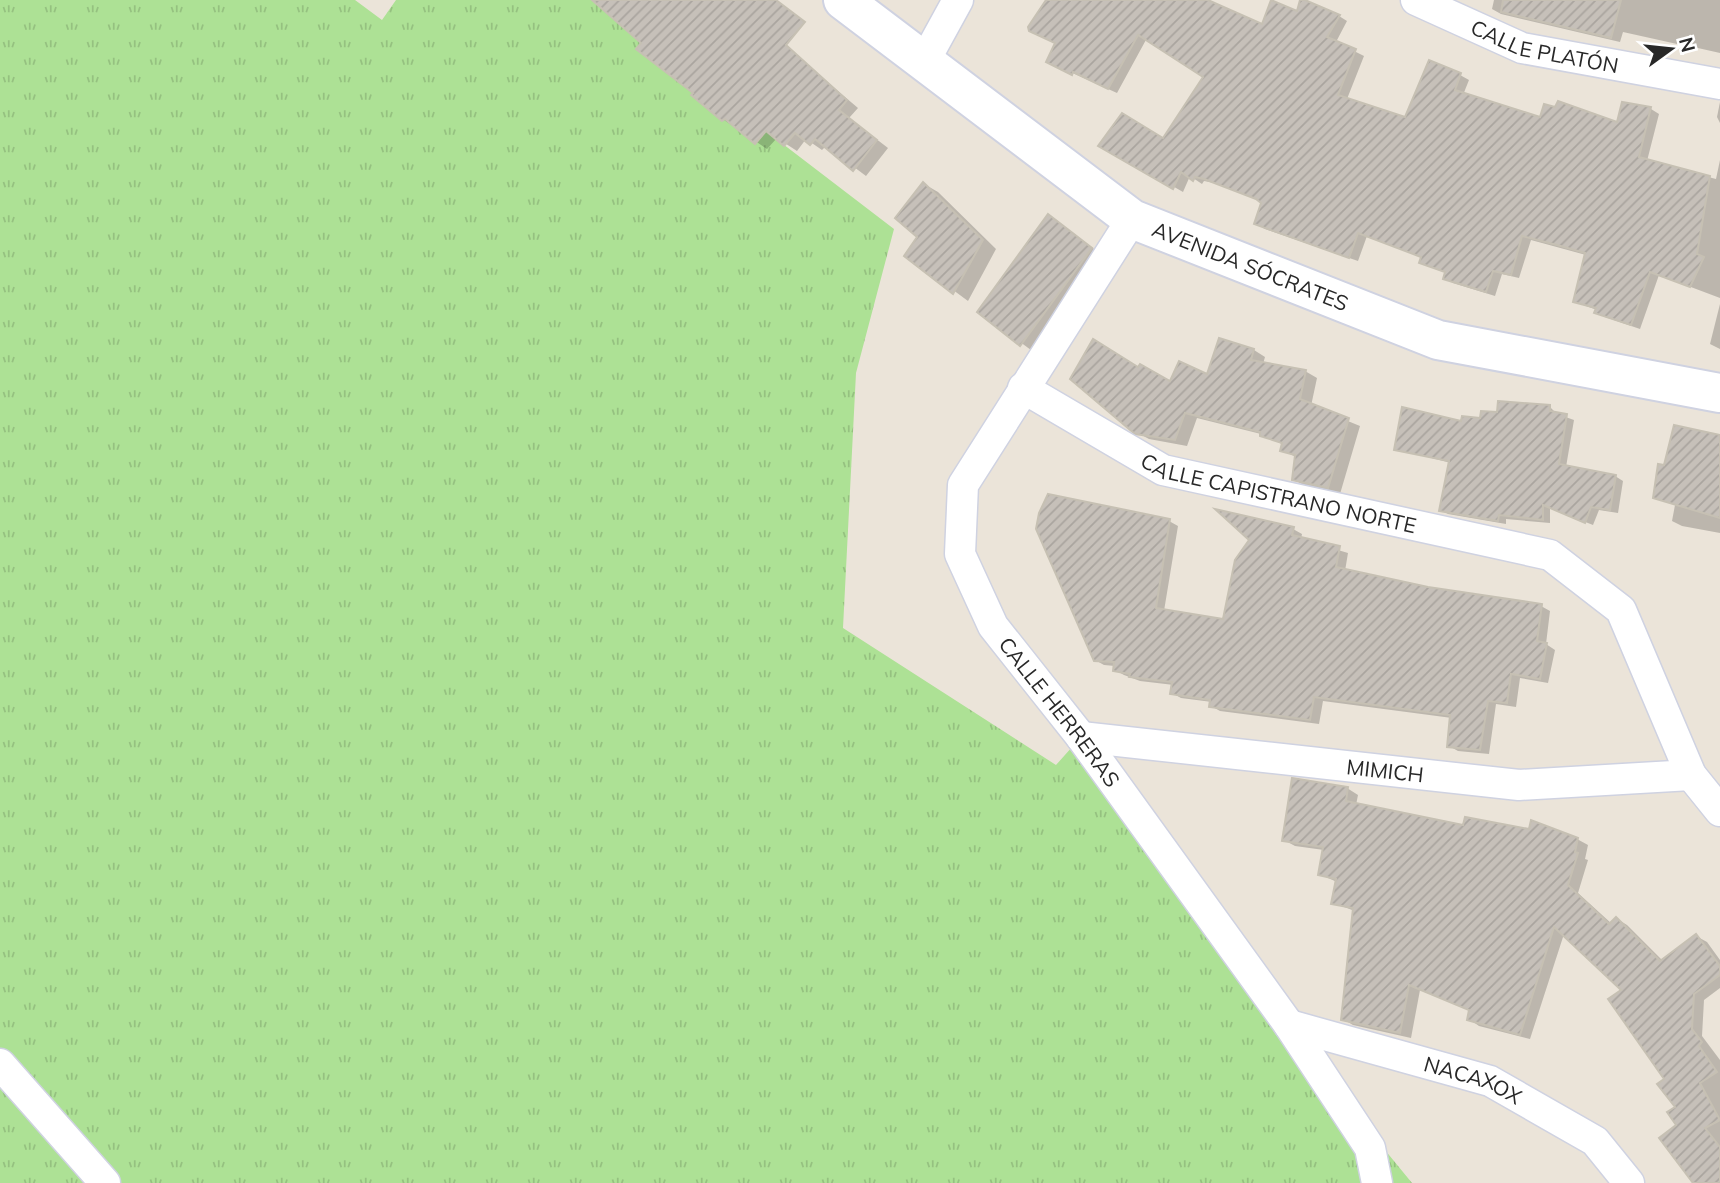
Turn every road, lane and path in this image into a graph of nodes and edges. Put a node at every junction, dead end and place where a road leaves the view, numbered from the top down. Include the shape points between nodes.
1 (843, 0) edge
2 (958, 0) edge
3 (1416, 0) edge
4 (924, 62) junction
5 (1720, 84) edge
6 (1132, 219) junction
7 (1023, 388) junction
8 (1720, 393) edge
9 (1081, 737) junction
10 (1691, 775) junction
11 (1720, 811) edge
12 (1289, 1024) junction
13 (0, 1064) edge
14 (105, 1183) edge
15 (1377, 1183) edge
16 (1629, 1183) edge

1 - 4 street, AVENIDA SÓCRATES
2 - 4 street
3 - 5 street, CALLE PLATÓN via 1522,48
4 - 6 street, AVENIDA SÓCRATES
6 - 7 street, CALLE HERRERAS
6 - 8 street, AVENIDA SÓCRATES via 1438,340
7 - 9 street, CALLE HERRERAS via 963,485 960,554 993,626
7 - 10 street, CALLE CAPISTRANO NORTE via 1163,470 1550,555 1621,610
9 - 10 street, MIMICH via 1519,785
9 - 12 street, CALLE HERRERAS
10 - 11 street
12 - 15 street, CALLE HERRERAS via 1370,1148
12 - 16 street, NACAXOX via 1490,1081 1595,1141
13 - 14 street

